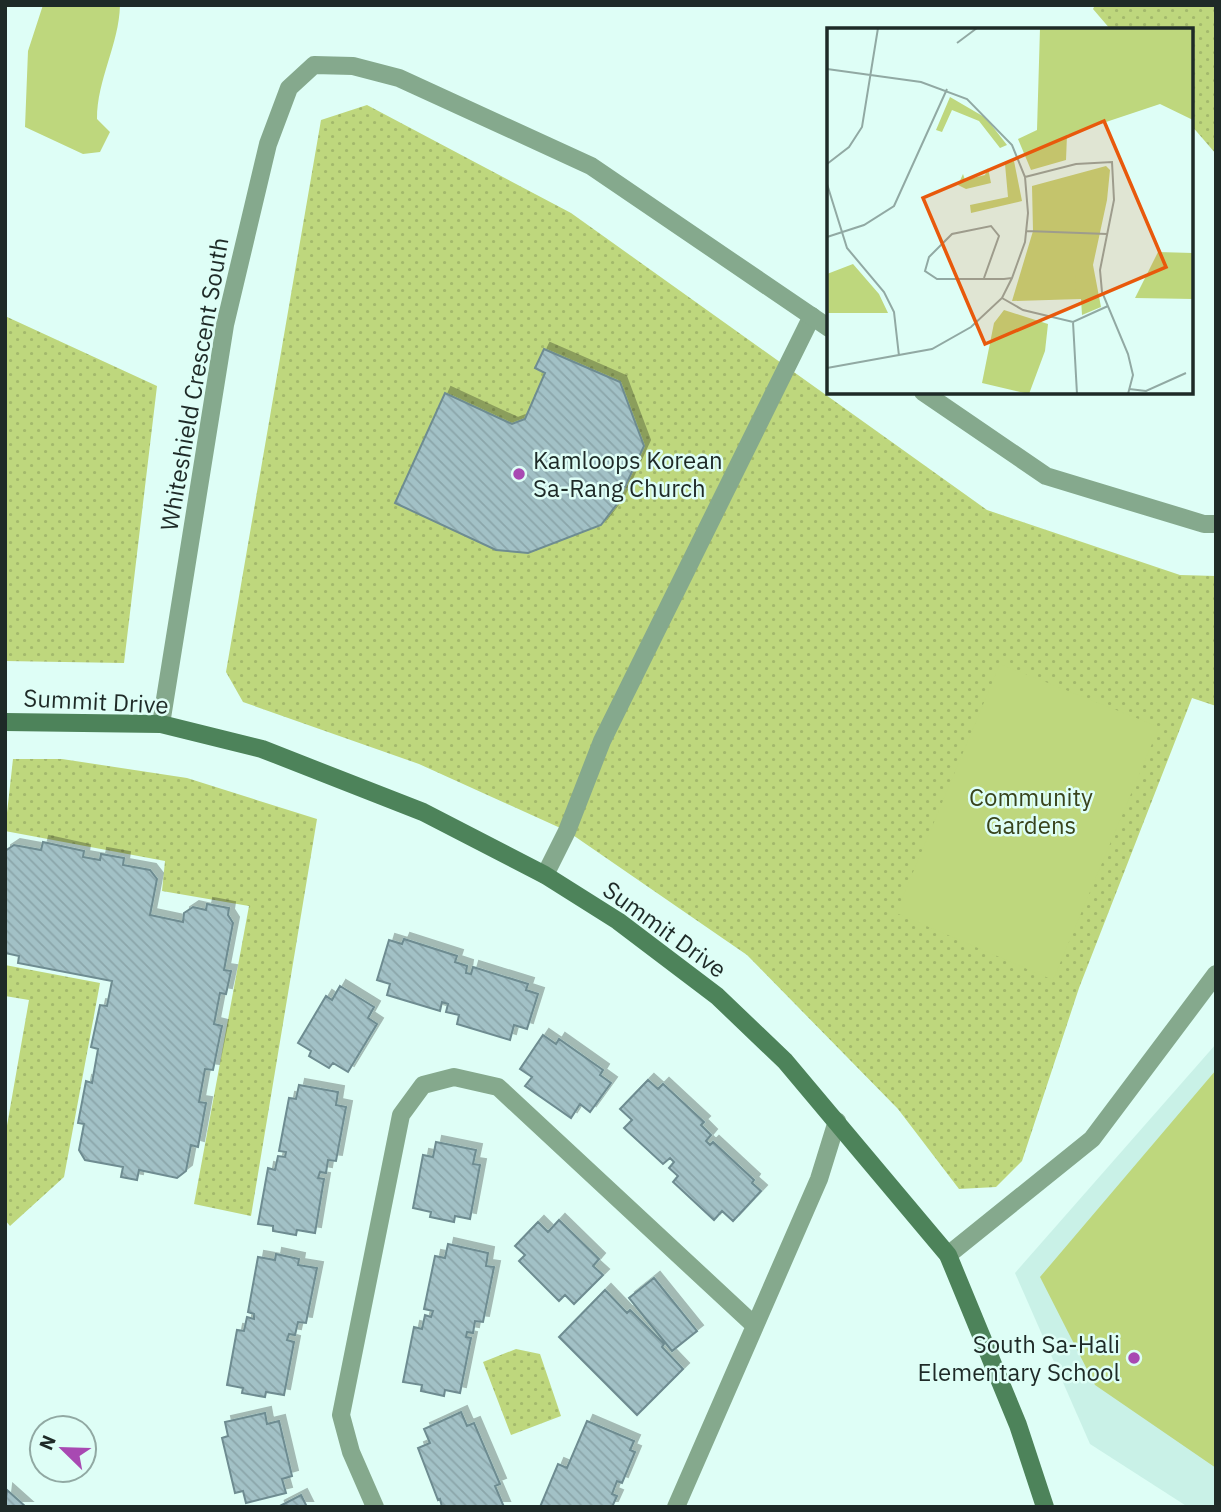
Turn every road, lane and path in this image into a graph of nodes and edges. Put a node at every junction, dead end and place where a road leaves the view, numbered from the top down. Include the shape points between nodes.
1 (812, 316) junction
2 (827, 327) edge
3 (926, 394) edge
4 (1216, 524) edge
5 (5, 722) edge
6 (161, 724) junction
7 (545, 875) junction
8 (1216, 974) edge
9 (837, 1121) junction
10 (948, 1255) junction
11 (753, 1324) junction
12 (375, 1507) edge
13 (676, 1507) edge
14 (1045, 1507) edge

1 - 2 street, Whiteshield Crescent South
1 - 6 street, Whiteshield Crescent South via 591,166 399,78 353,66 314,65 289,88 268,144 225,324
1 - 7 street via 603,741
3 - 4 street via 1046,475 1203,524
5 - 6 main road, Summit Drive
6 - 7 main road, Summit Drive via 261,749 423,812
7 - 9 main road, Summit Drive via 618,921 717,996 785,1061
8 - 10 street via 1092,1139
9 - 10 main road, Summit Drive
9 - 11 street via 819,1179
10 - 14 main road, Summit Drive via 1018,1424
11 - 12 street via 498,1087 454,1077 423,1084 401,1115 341,1415
11 - 13 street

